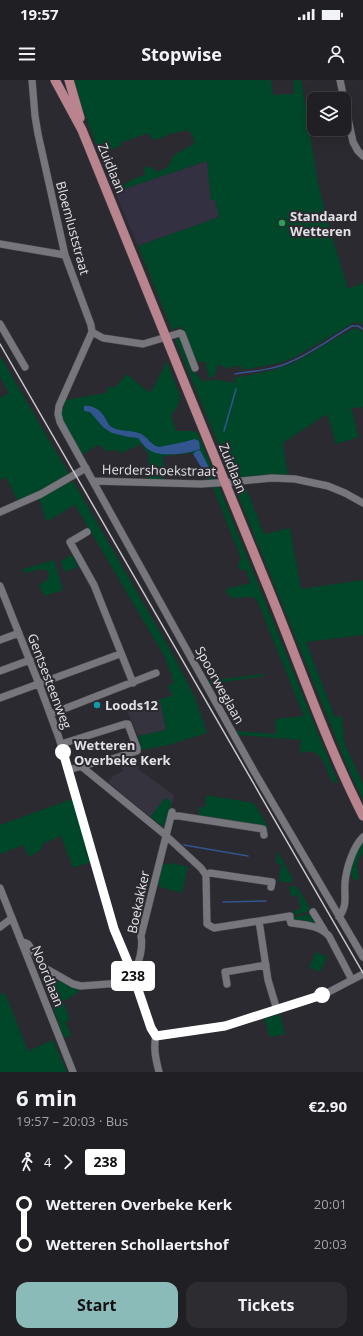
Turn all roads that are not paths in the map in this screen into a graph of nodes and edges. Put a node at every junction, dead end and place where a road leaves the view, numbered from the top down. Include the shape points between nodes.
1 (32, 80) edge
2 (55, 80) edge
3 (69, 80) edge
4 (340, 80) edge
5 (82, 130) junction
6 (363, 156) edge
7 (0, 244) edge
8 (65, 255) junction
9 (0, 324) edge
10 (92, 332) junction
11 (166, 337) junction
12 (25, 368) dead end
13 (195, 368) dead end
14 (86, 468) junction
15 (93, 481) junction
16 (225, 483) junction
17 (363, 503) edge
18 (0, 512) edge
19 (87, 532) dead end
20 (0, 586) edge
21 (19, 633) junction
22 (0, 640) edge
23 (120, 654) junction
24 (30, 660) junction
25 (0, 671) edge
26 (156, 672) dead end
27 (133, 683) junction
28 (40, 684) junction
29 (0, 698) edge
30 (51, 714) junction
31 (61, 744) junction
32 (81, 766) junction
33 (68, 770) junction
34 (363, 816) edge
35 (166, 835) junction
36 (264, 835) dead end
37 (363, 837) edge
38 (206, 875) junction
39 (271, 887) dead end
40 (0, 888) edge
41 (313, 912) dead end
42 (339, 917) junction
43 (12, 918) junction
44 (259, 921) junction
45 (0, 926) edge
46 (324, 930) junction
47 (21, 941) junction
48 (363, 956) edge
49 (266, 965) junction
50 (46, 968) junction
51 (132, 972) junction
52 (363, 974) edge
53 (35, 976) junction
54 (352, 980) junction
55 (135, 982) junction
56 (227, 984) dead end
57 (277, 1010) junction
58 (156, 1036) junction
59 (74, 1072) edge
60 (159, 1072) edge

1 - 8 street, Bloemluststraat via 38,134
2 - 5 main road, Zuidlaan
3 - 5 main road, Zuidlaan
4 - 6 street via 353,142
5 - 11 main road, Zuidlaan
7 - 8 street
8 - 10 street, Bloemluststraat via 90,320
9 - 12 street
10 - 11 street via 103,338 143,344
10 - 14 street, Spoorweglaan via 59,406 58,414
11 - 13 street via 182,334
11 - 16 main road, Zuidlaan
14 - 15 street, Spoorweglaan
14 - 18 street via 28,501
15 - 16 street, Herdershoekstraat
15 - 42 street, Spoorweglaan
16 - 17 street, Herdershoekstraat via 272,478 295,479 328,486
16 - 34 main road, Zuidlaan via 326,733
19 - 23 street via 70,542 94,585
20 - 21 street, Gentsesteenweg
21 - 22 street
21 - 24 street, Gentsesteenweg
23 - 27 street
23 - 28 street
24 - 25 street
24 - 28 street, Gentsesteenweg
26 - 27 street
27 - 30 street
28 - 29 street
28 - 30 street, Gentsesteenweg
30 - 31 street, Gentsesteenweg
31 - 32 street via 128,724 137,751
31 - 33 street, Gentsesteenweg
32 - 33 street
32 - 35 street
33 - 51 street, Gentsesteenweg via 114,929
35 - 36 street, Boekakker via 172,814 263,829
35 - 38 street
35 - 51 street, Boekakker via 141,936 141,950 136,968
37 - 42 street via 352,854 345,880 346,904
38 - 39 street via 210,873 272,882
38 - 44 street via 207,924 214,928
40 - 43 street, Noordlaan
41 - 46 street
42 - 48 street, Spoorweglaan
43 - 45 street
43 - 47 street, Noordlaan
44 - 46 street via 290,916 291,922
44 - 49 street
46 - 54 street
47 - 50 street via 28,944
47 - 53 street, Noordlaan
49 - 56 street via 225,972
49 - 57 street
50 - 53 street
50 - 55 street via 73,984 82,986
51 - 55 street, Gentsesteenweg
52 - 54 street
53 - 59 street, Noordlaan
54 - 57 street via 323,995
55 - 58 street, Gentsesteenweg via 148,1021
57 - 58 street via 225,1026
58 - 60 street via 154,1043

